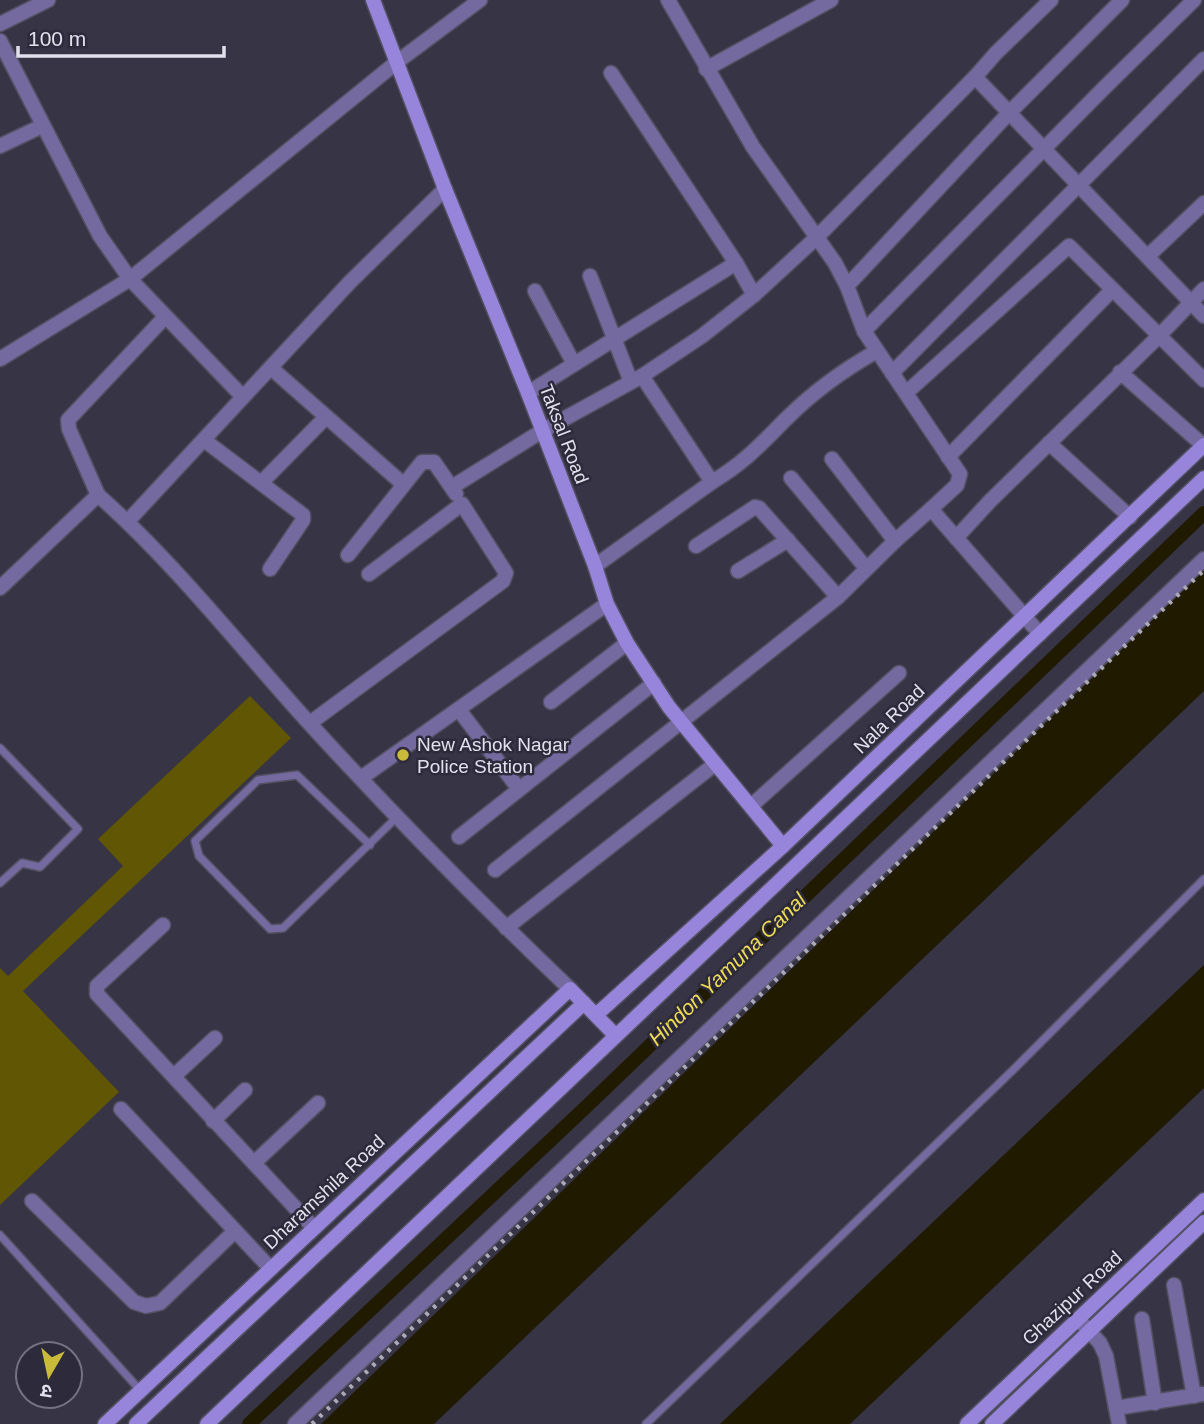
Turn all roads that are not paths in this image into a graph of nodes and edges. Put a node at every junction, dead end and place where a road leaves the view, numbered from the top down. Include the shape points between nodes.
1 (48, 0) edge
2 (373, 0) edge
3 (480, 0) edge
4 (668, 0) edge
5 (831, 0) edge
6 (1051, 0) edge
7 (1122, 0) edge
8 (1194, 0) edge
9 (30, 4) edge
10 (0, 24) edge
11 (0, 41) edge
12 (1204, 59) edge
13 (397, 62) junction
14 (706, 69) junction
15 (611, 73) dead end
16 (975, 78) junction
17 (1008, 114) junction
18 (41, 126) junction
19 (0, 146) edge
20 (1043, 150) junction
21 (1078, 187) junction
22 (445, 189) junction
23 (1204, 203) edge
24 (816, 238) junction
25 (1148, 256) junction
26 (736, 263) junction
27 (590, 275) dead end
28 (130, 279) junction
29 (847, 286) junction
30 (1204, 289) edge
31 (1112, 290) junction
32 (535, 291) dead end
33 (754, 295) junction
34 (1190, 303) junction
35 (1204, 316) edge
36 (165, 317) junction
37 (864, 331) junction
38 (1158, 337) junction
39 (614, 339) junction
40 (877, 351) junction
41 (0, 359) edge
42 (574, 364) junction
43 (271, 368) junction
44 (1120, 372) junction
45 (892, 373) junction
46 (636, 379) junction
47 (1204, 380) edge
48 (528, 393) junction
49 (906, 393) junction
50 (242, 396) junction
51 (326, 417) junction
52 (542, 431) junction
53 (204, 440) junction
54 (1049, 443) junction
55 (1204, 445) edge
56 (948, 457) junction
57 (832, 459) dead end
58 (791, 478) dead end
59 (1204, 478) edge
60 (262, 482) junction
61 (712, 482) junction
62 (403, 484) junction
63 (452, 487) junction
64 (98, 495) junction
65 (462, 504) junction
66 (931, 509) junction
67 (1130, 517) junction
68 (128, 521) junction
69 (956, 538) junction
70 (788, 540) junction
71 (895, 541) junction
72 (696, 546) dead end
73 (348, 555) dead end
74 (1204, 559) edge
75 (594, 565) junction
76 (866, 568) junction
77 (270, 569) dead end
78 (738, 571) dead end
79 (369, 574) dead end
80 (0, 588) edge
81 (838, 597) junction
82 (607, 604) junction
83 (1025, 617) junction
84 (1040, 634) junction
85 (627, 643) junction
86 (977, 662) junction
87 (899, 673) dead end
88 (991, 680) junction
89 (654, 683) junction
90 (551, 702) dead end
91 (459, 710) junction
92 (682, 722) junction
93 (310, 723) junction
94 (0, 748) edge
95 (715, 764) junction
96 (361, 778) junction
97 (519, 789) junction
98 (751, 806) junction
99 (396, 818) junction
100 (459, 837) dead end
101 (370, 845) junction
102 (783, 846) junction
103 (495, 870) dead end
104 (1204, 879) edge
105 (0, 884) edge
106 (163, 925) dead end
107 (506, 928) junction
108 (570, 989) junction
109 (584, 1003) junction
110 (596, 1015) junction
111 (615, 1035) junction
112 (215, 1038) dead end
113 (174, 1076) junction
114 (245, 1090) dead end
115 (317, 1103) dead end
116 (121, 1109) dead end
117 (213, 1121) junction
118 (254, 1163) junction
119 (1204, 1200) edge
120 (32, 1201) dead end
121 (1204, 1222) edge
122 (314, 1228) junction
123 (235, 1231) junction
124 (0, 1235) edge
125 (271, 1269) junction
126 (1174, 1285) dead end
127 (1078, 1319) junction
128 (1142, 1319) dead end
129 (1091, 1331) junction
130 (141, 1391) junction
131 (1199, 1395) edge
132 (1155, 1403) junction
133 (1116, 1408) junction
134 (111, 1422) edge
135 (136, 1424) edge
136 (207, 1424) edge
137 (295, 1424) edge
138 (646, 1424) edge
139 (967, 1424) edge
140 (992, 1424) edge
141 (1119, 1424) edge

1 - 9 street
2 - 13 street, Taksal Road
3 - 13 street
4 - 14 street
5 - 14 street
6 - 16 street
7 - 17 street
8 - 20 street
9 - 10 street
11 - 18 street
12 - 21 street
13 - 22 street, Taksal Road
13 - 28 street
14 - 24 street
15 - 26 street
16 - 17 street
16 - 24 street
17 - 20 street
17 - 29 street
18 - 19 street
18 - 28 street via 100,236
20 - 21 street
20 - 37 street
21 - 25 street
21 - 45 street
22 - 43 street
22 - 48 street, Taksal Road
23 - 25 street
24 - 29 street
24 - 33 street
25 - 34 street
26 - 33 street
26 - 39 street
27 - 39 street
28 - 36 street
28 - 41 street
29 - 37 street
30 - 34 street
31 - 38 street
31 - 49 street via 1069,246
31 - 56 street
32 - 42 street
33 - 46 street
34 - 35 street
34 - 38 street
36 - 50 street
36 - 64 street via 68,420
37 - 40 street
38 - 44 street
38 - 47 street
39 - 42 street
39 - 46 street
40 - 45 street
40 - 61 street via 811,397 758,449
42 - 48 street
43 - 50 street
43 - 51 street
44 - 54 street
44 - 55 street
45 - 49 street
46 - 52 street
46 - 61 street
48 - 52 street, Taksal Road
49 - 56 street
50 - 53 street
51 - 60 street
51 - 62 street
52 - 63 street
52 - 75 street, Taksal Road
53 - 60 street
53 - 68 street
54 - 67 street
54 - 69 street
55 - 67 street, Nala Road
56 - 66 street via 960,474 959,481
57 - 71 street
58 - 76 street
59 - 84 street
60 - 77 street via 304,517
61 - 75 street
62 - 63 street via 428,461 439,467
62 - 73 street
63 - 65 street
64 - 68 street
64 - 80 street
65 - 79 street
65 - 93 street via 506,570 503,581
66 - 69 street
66 - 71 street
67 - 83 street, Nala Road
68 - 93 street
69 - 83 street
70 - 72 street via 755,507
70 - 78 street
70 - 81 street
71 - 76 street
74 - 137 street
75 - 82 street, Taksal Road
76 - 81 street
81 - 92 street
82 - 85 street, Taksal Road
82 - 91 street
83 - 84 street
83 - 86 street, Nala Road
84 - 88 street
85 - 89 street, Taksal Road
85 - 90 street
86 - 88 street
86 - 102 street, Nala Road
87 - 98 street
88 - 111 street
89 - 92 street, Taksal Road
89 - 97 street
91 - 96 street
91 - 97 street
92 - 95 street, Taksal Road
92 - 103 street
93 - 96 street
94 - 105 lane via 78,829 40,867 22,863
95 - 98 street, Taksal Road
95 - 107 street
96 - 99 street
97 - 100 street
98 - 102 street, Taksal Road
99 - 101 lane
99 - 107 street
101 - 101 lane via 283,928 270,929 199,856 195,841 258,780 297,775
102 - 110 street, Nala Road
104 - 138 lane
106 - 113 street via 97,986 96,992
107 - 108 street
108 - 109 street
108 - 122 street, Dharamshila Road
109 - 110 street
109 - 135 street, Dharamshila Road
110 - 111 street
111 - 136 street
112 - 113 street
113 - 117 street
114 - 117 street
115 - 118 street
116 - 123 street
117 - 118 street
118 - 122 street
119 - 127 street, Ghazipur Road
120 - 123 street via 134,1302 146,1306 160,1303
121 - 129 street, Ghazipur Road
122 - 125 street, Dharamshila Road
123 - 125 street
124 - 130 lane
125 - 130 street, Dharamshila Road
126 - 131 street
127 - 129 street
127 - 139 street, Ghazipur Road
128 - 132 street
129 - 133 street via 1106,1356
129 - 140 street, Ghazipur Road
130 - 134 street, Dharamshila Road
131 - 132 street
132 - 133 street
133 - 141 street

